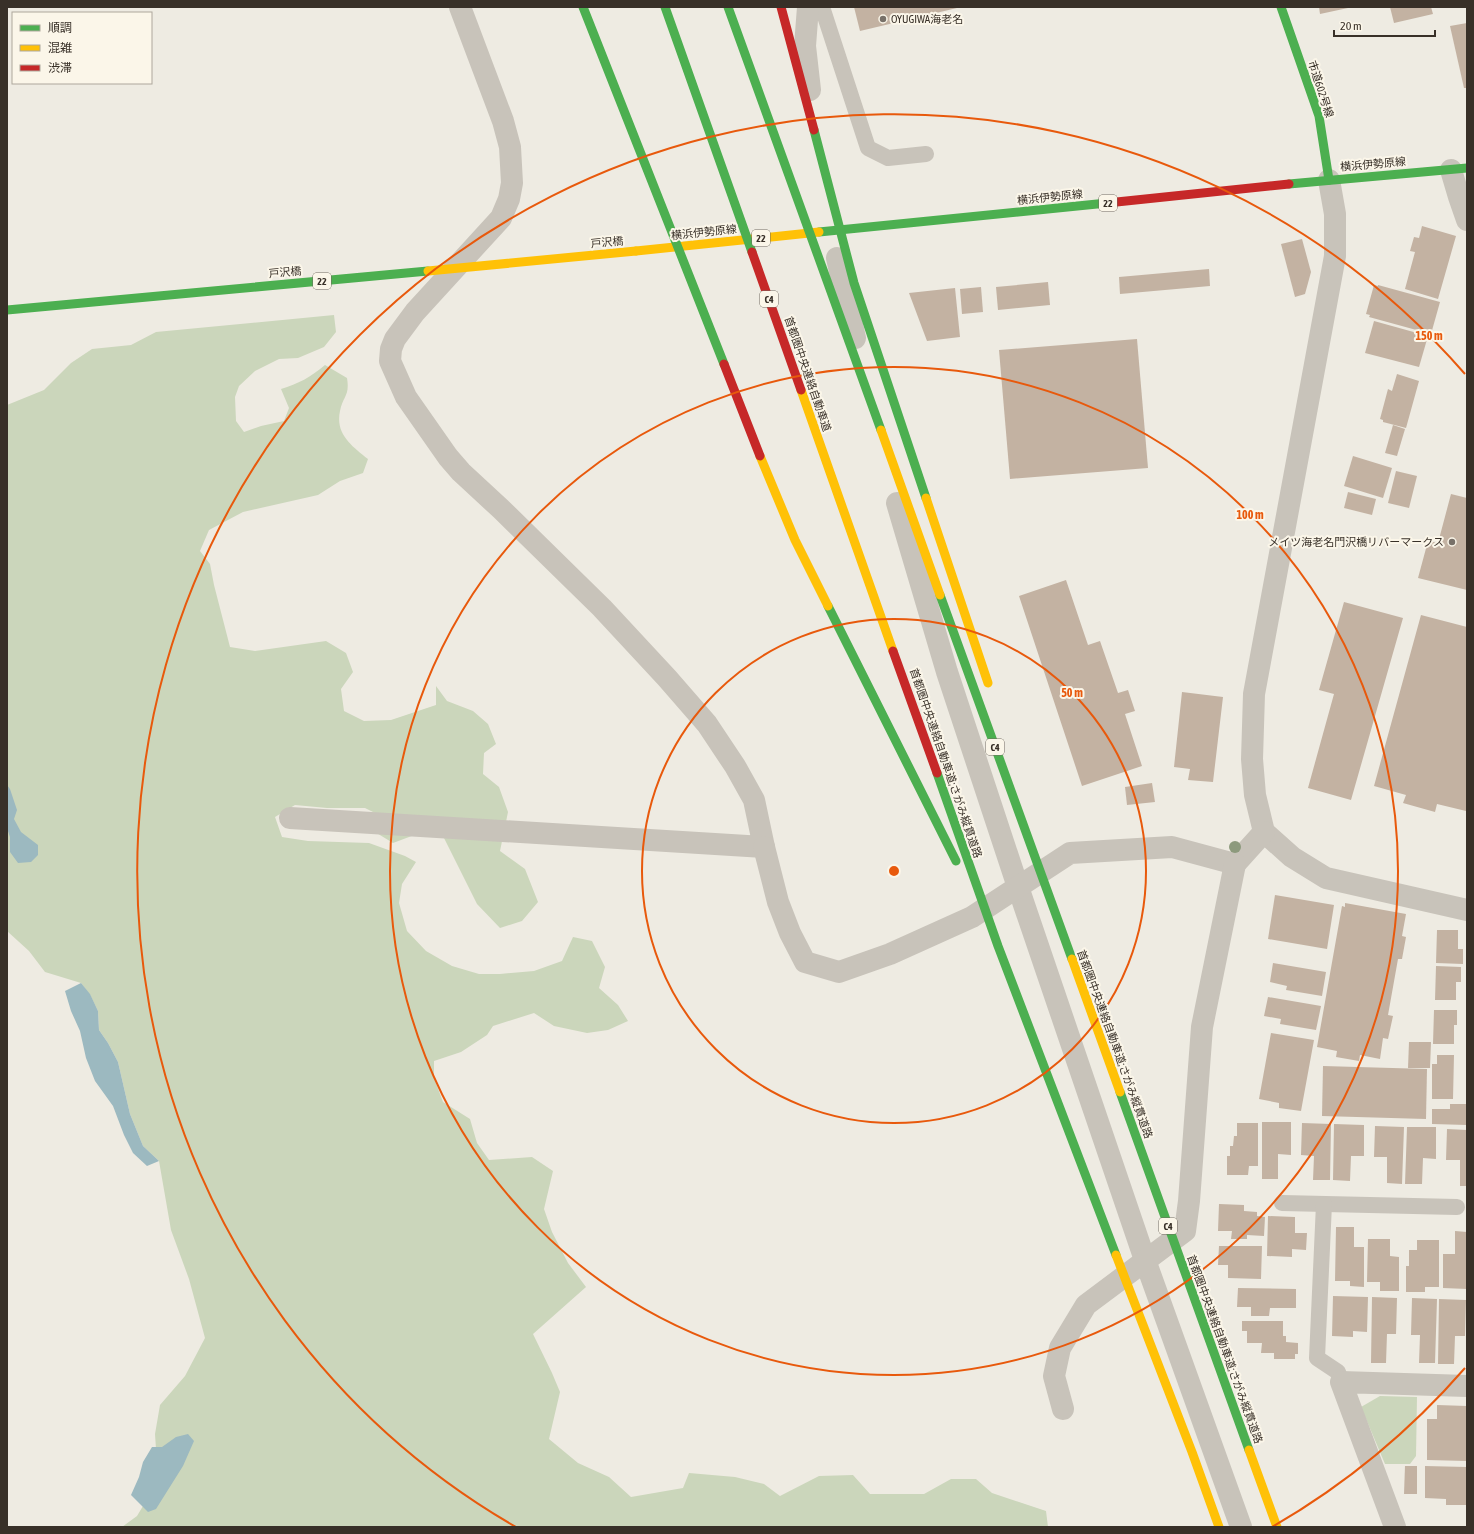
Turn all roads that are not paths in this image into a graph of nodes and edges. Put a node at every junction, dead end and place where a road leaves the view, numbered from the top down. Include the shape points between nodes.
1 (460, 7) edge
2 (583, 7) edge
3 (665, 7) edge
4 (728, 7) edge
5 (781, 7) edge
6 (808, 7) edge
7 (822, 7) edge
8 (1282, 7) edge
9 (926, 154) dead end
10 (1459, 169) edge
11 (1329, 180) junction
12 (1467, 220) edge
13 (831, 230) junction
14 (636, 251) joint
15 (7, 310) edge
16 (872, 590) joint
17 (990, 689) dead end
18 (1017, 780) dead end
19 (290, 818) dead end
20 (1264, 832) junction
21 (764, 847) junction
22 (1235, 864) junction
23 (959, 868) dead end
24 (966, 882) dead end
25 (1018, 887) junction
26 (1467, 910) edge
27 (1059, 926) junction
28 (998, 946) junction
29 (1282, 1203) dead end
30 (1324, 1204) junction
31 (1457, 1207) dead end
32 (1145, 1260) junction
33 (1341, 1382) junction
34 (1467, 1386) edge
35 (1063, 1409) dead end
36 (1219, 1527) edge
37 (1242, 1527) edge
38 (1277, 1527) edge
39 (1395, 1527) edge

1 - 21 street via 503,121 510,147 510,194 501,218 415,312 395,338 390,362 406,397 448,457 602,608 707,724 754,800
2 - 23 main road, bridge via 795,540
3 - 16 main road, 首都圏中央連絡自動車道 / C4, bridge
4 - 27 main road, 首都圏中央連絡自動車道;さがみ縦貫道路 / C4, bridge
5 - 17 main road, bridge via 854,283
6 - 13 street via 805,46 822,187
7 - 9 lane via 868,148 888,158
8 - 11 main road, 市道602号線 via 1319,116
10 - 11 main road, 横浜伊勢原線 / 22
10 - 12 street via 1459,197
11 - 13 main road, 横浜伊勢原線 / 22
11 - 20 street via 1335,214 1335,256 1254,694 1252,759 1255,795
13 - 14 main road, 横浜伊勢原線 / 22
13 - 25 street via 879,440 947,672
14 - 15 main road, 戸沢橋 / 22, bridge
16 - 28 main road, 首都圏中央連絡自動車道;さがみ縦貫道路 / C4, bridge
18 - 27 main road, bridge
19 - 21 street
20 - 22 street
20 - 26 street via 1292,857 1326,878
21 - 25 street via 778,902 805,962 839,972 890,954 972,917
22 - 25 street via 1172,847 1070,853
22 - 32 street via 1202,1027 1185,1231
24 - 28 main road, bridge
25 - 32 street
27 - 38 main road, 首都圏中央連絡自動車道;さがみ縦貫道路 / C4, bridge
28 - 36 main road, 首都圏中央連絡自動車道;さがみ縦貫道路 / C4, bridge
29 - 30 lane
30 - 31 lane
30 - 33 lane via 1318,1358 1338,1372
32 - 35 street via 1086,1305 1060,1348 1054,1376
32 - 37 street
33 - 34 street
33 - 39 street

